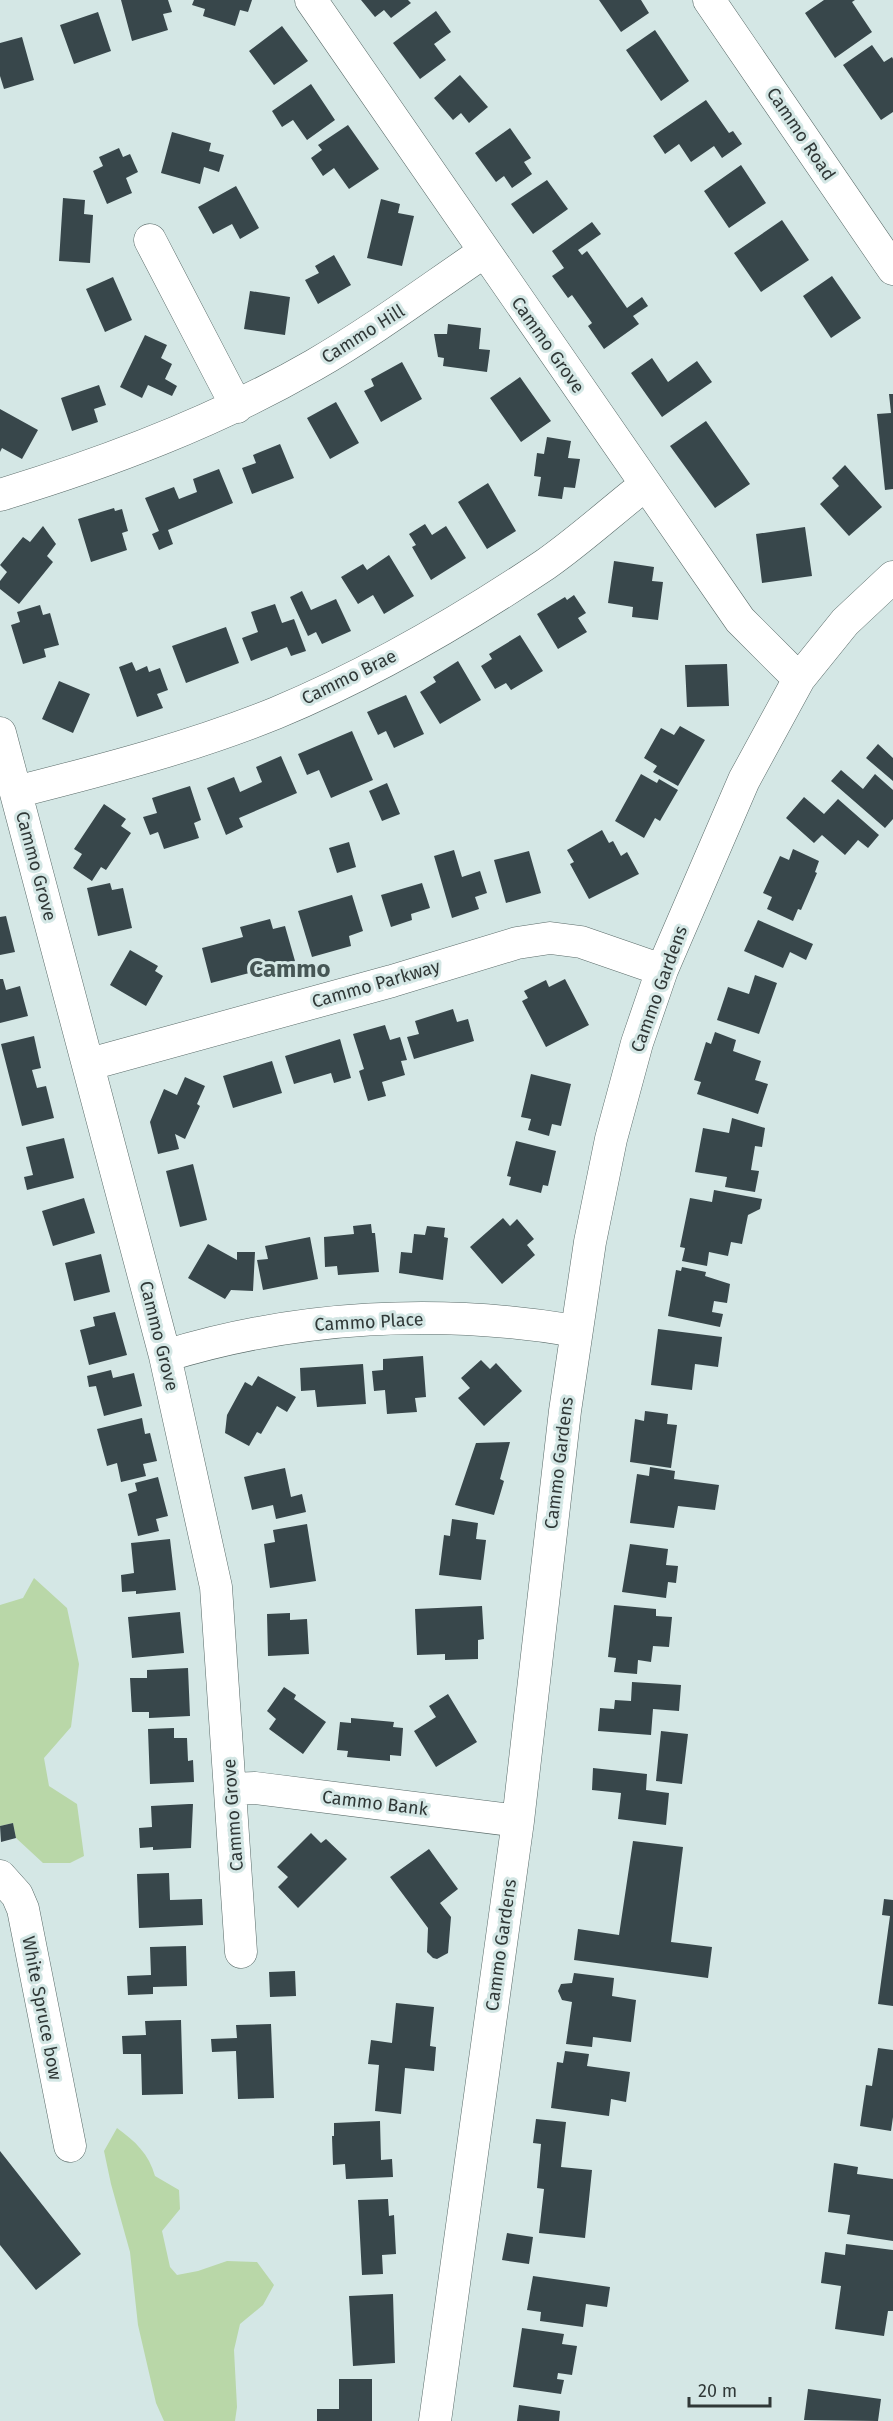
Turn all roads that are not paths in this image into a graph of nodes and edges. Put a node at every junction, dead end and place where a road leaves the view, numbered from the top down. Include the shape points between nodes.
1 (311, 0) edge
2 (709, 0) edge
3 (151, 240) dead end
4 (484, 252) junction
5 (893, 269) edge
6 (237, 407) junction
7 (645, 485) junction
8 (0, 495) edge
9 (893, 577) edge
10 (799, 679) junction
11 (0, 733) edge
12 (16, 792) junction
13 (662, 970) junction
14 (90, 1064) junction
15 (576, 1331) junction
16 (165, 1356) junction
17 (231, 1789) junction
18 (518, 1821) junction
19 (0, 1876) edge
20 (241, 1952) dead end
21 (70, 2146) dead end
22 (435, 2421) edge

1 - 4 street, Cammo Grove
2 - 5 street, Cammo Road
3 - 6 street
4 - 6 street, Cammo Hill via 390,318
4 - 7 street, Cammo Grove
6 - 8 street, Cammo Hill via 153,443
7 - 10 street, Cammo Grove via 740,620
7 - 12 street, Cammo Brae via 547,563 451,624 351,679 274,713 186,744
9 - 10 street, Cammo Gardens via 845,622
10 - 13 street, Cammo Gardens via 744,780
11 - 12 street, Cammo Grove
12 - 14 street, Cammo Grove
13 - 14 street, Cammo Parkway via 581,942 550,938 517,943
13 - 15 street, Cammo Gardens via 611,1139
14 - 16 street, Cammo Grove
15 - 16 street, Cammo Place via 495,1320 342,1321 295,1326
15 - 18 street, Cammo Gardens
16 - 17 street, Cammo Grove via 216,1587
17 - 18 street, Cammo Bank via 255,1788
17 - 20 street, Cammo Grove
18 - 22 street, Cammo Gardens
19 - 21 street, White Spruce bow via 17,1894 23,1909

